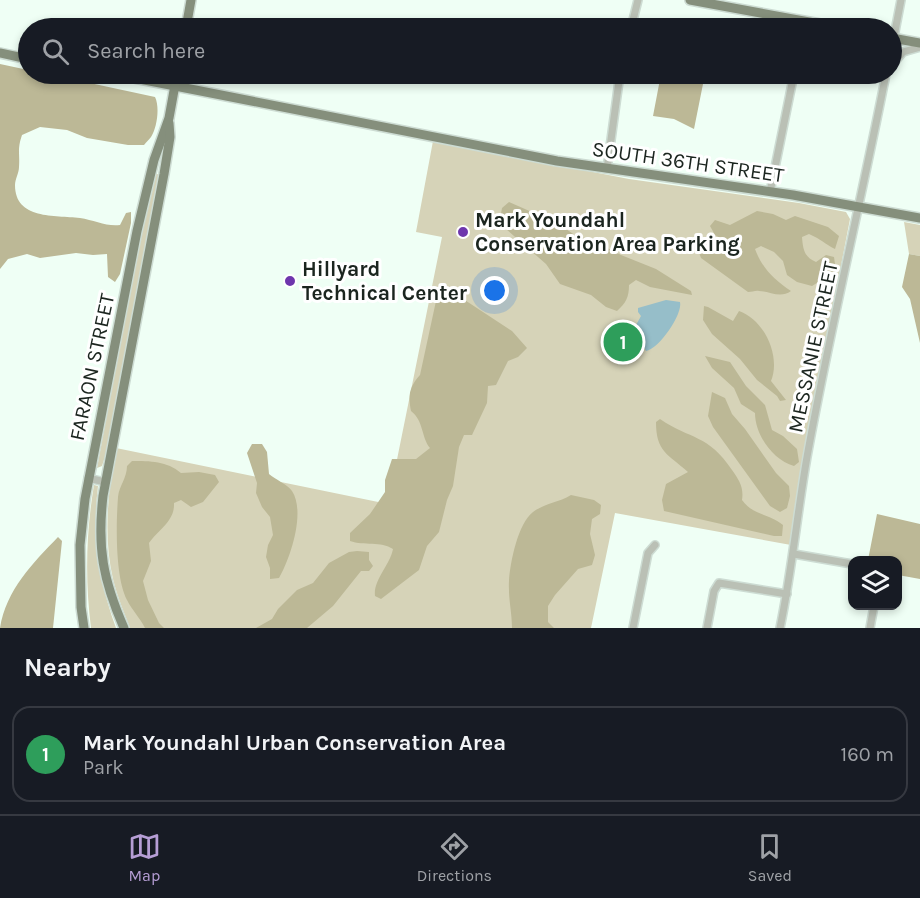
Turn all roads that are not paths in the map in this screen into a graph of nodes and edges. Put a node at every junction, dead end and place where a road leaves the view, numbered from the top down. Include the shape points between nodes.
1 (191, 0) edge
2 (638, 0) edge
3 (690, 0) edge
4 (901, 0) edge
5 (719, 3) edge
6 (188, 18) edge
7 (634, 18) edge
8 (777, 18) edge
9 (897, 18) edge
10 (902, 42) edge
11 (920, 45) edge
12 (0, 53) edge
13 (902, 53) edge
14 (18, 56) edge
15 (165, 84) edge
16 (620, 84) edge
17 (792, 84) edge
18 (884, 84) edge
19 (175, 86) junction
20 (169, 118) junction
21 (607, 169) junction
22 (770, 192) junction
23 (858, 207) junction
24 (920, 218) edge
25 (88, 478) junction
26 (105, 482) junction
27 (655, 546) dead end
28 (794, 554) junction
29 (848, 563) edge
30 (787, 594) junction
31 (873, 610) edge
32 (84, 628) edge
33 (124, 628) edge
34 (633, 628) edge
35 (707, 628) edge
36 (780, 628) edge
37 (870, 628) edge

1 - 6 main road
2 - 7 street
3 - 5 main road
4 - 9 street
5 - 8 main road
10 - 11 main road
11 - 13 street
12 - 14 main road
15 - 19 main road, SOUTH 36TH STREET
16 - 21 street
17 - 22 street
18 - 23 street, MESSANIE STREET
19 - 20 main road, FARAON STREET
19 - 21 main road, SOUTH 36TH STREET
20 - 25 main road, FARAON STREET via 137,231
20 - 26 main road, FARAON STREET via 164,174
21 - 22 main road, SOUTH 36TH STREET
22 - 23 main road, SOUTH 36TH STREET
23 - 24 main road, SOUTH 36TH STREET
23 - 28 street, MESSANIE STREET via 807,459
25 - 26 street
25 - 32 main road, FARAON STREET via 80,545
26 - 33 main road, FARAON STREET via 100,523 103,568
27 - 34 street via 648,553
28 - 29 street
28 - 30 street, MESSANIE STREET
30 - 35 street via 719,583
30 - 36 street, MESSANIE STREET
31 - 37 street

